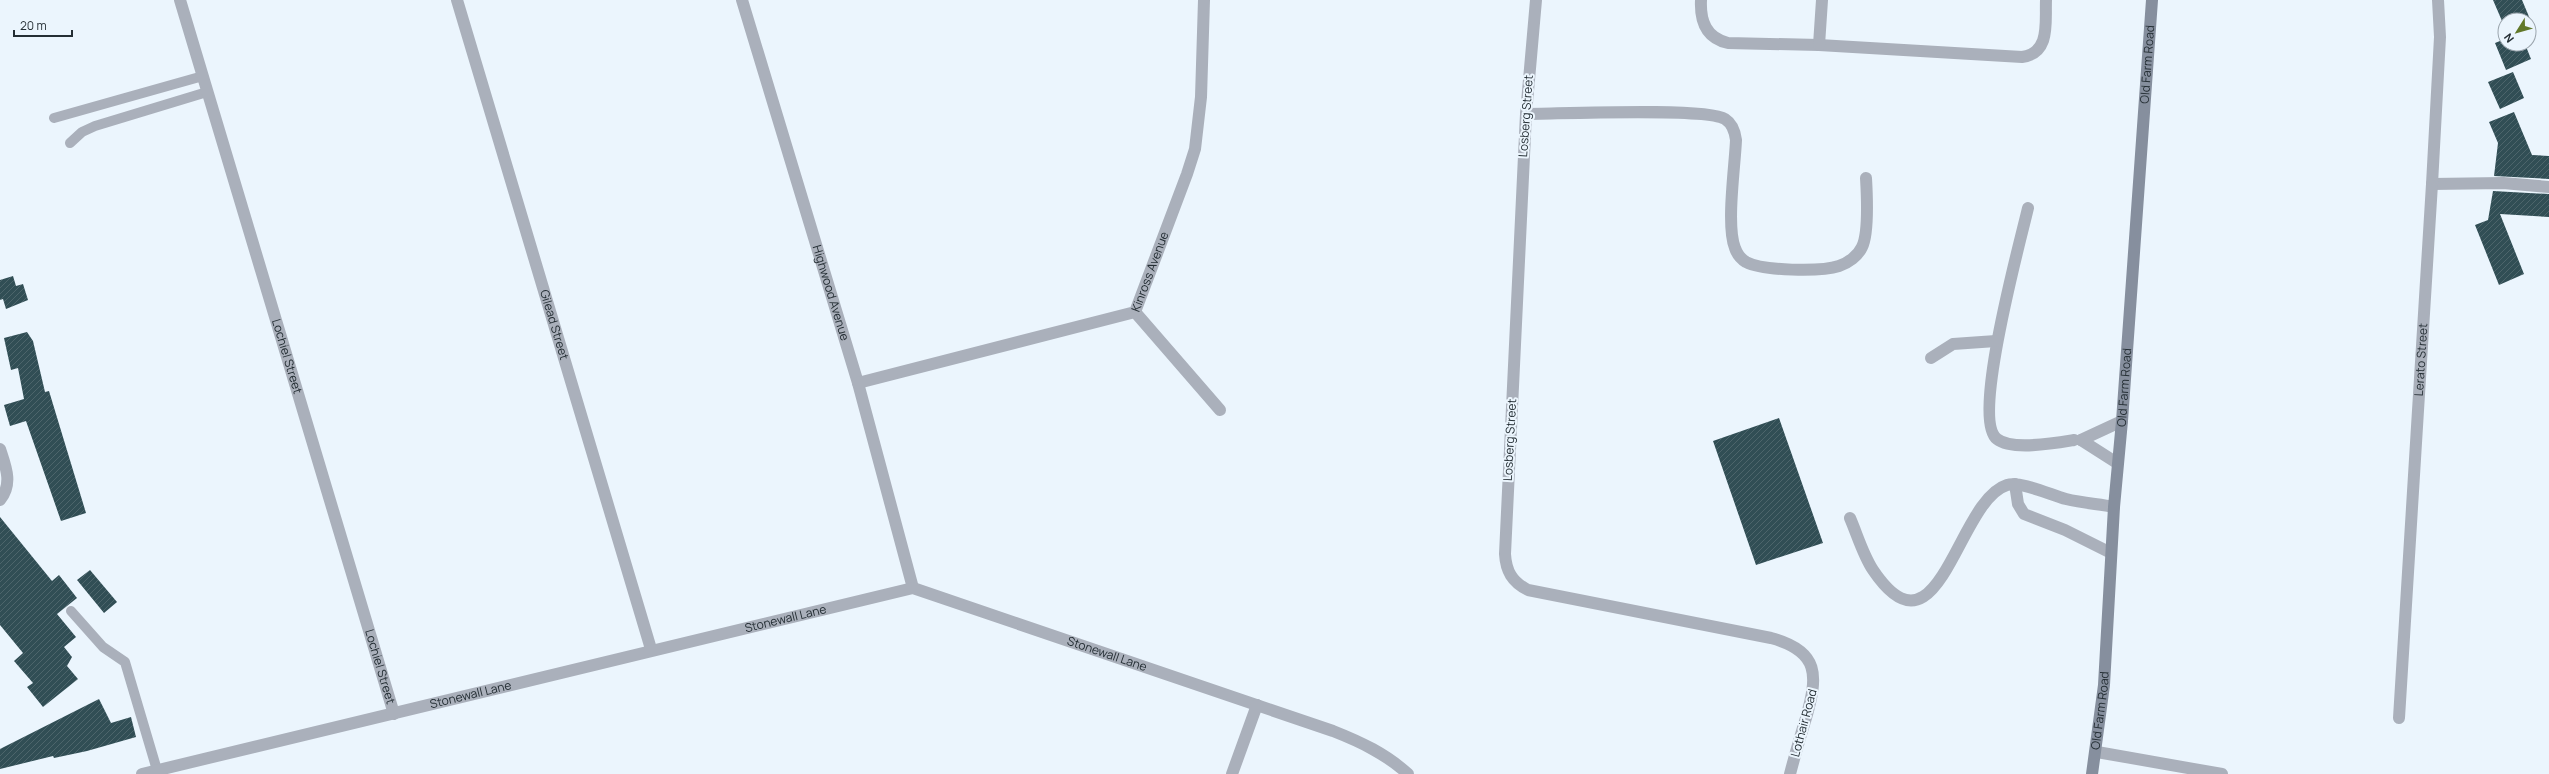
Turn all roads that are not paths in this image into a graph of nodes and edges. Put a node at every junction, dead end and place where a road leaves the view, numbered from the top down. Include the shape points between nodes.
1 (180, 0) edge
2 (457, 0) edge
3 (742, 0) edge
4 (1204, 0) edge
5 (1536, 0) edge
6 (1701, 0) edge
7 (1822, 0) edge
8 (2046, 0) edge
9 (2152, 0) edge
10 (2438, 0) edge
11 (1820, 46) junction
12 (203, 76) junction
13 (207, 92) junction
14 (1526, 114) junction
15 (54, 118) dead end
16 (70, 143) dead end
17 (1866, 178) dead end
18 (2432, 184) junction
19 (2549, 187) edge
20 (2028, 208) dead end
21 (1135, 312) junction
22 (1996, 341) junction
23 (1931, 358) dead end
24 (858, 383) junction
25 (1220, 410) dead end
26 (2122, 421) junction
27 (2078, 440) junction
28 (0, 449) edge
29 (2117, 463) junction
30 (2015, 484) junction
31 (0, 500) edge
32 (2114, 507) junction
33 (1850, 518) dead end
34 (2111, 553) junction
35 (913, 588) junction
36 (71, 611) dead end
37 (652, 649) junction
38 (1801, 651) joint
39 (1257, 704) junction
40 (394, 714) junction
41 (2399, 718) dead end
42 (2097, 752) junction
43 (157, 770) junction
44 (142, 774) edge
45 (1232, 774) edge
46 (1408, 774) edge
47 (1790, 774) edge
48 (2092, 774) edge
49 (2222, 774) edge

1 - 12 street, Lochiel Street
2 - 37 street, Gilead Street
3 - 24 street, Highwood Avenue
4 - 21 street, Kinross Avenue via 1201,97 1195,149
5 - 14 street, Losberg Street
6 - 11 street via 1702,20 1707,30 1718,41
7 - 11 street
8 - 11 street via 2044,39 2040,49 2029,56
9 - 26 street, Old Farm Road
10 - 18 street, Lerato Street via 2440,37
12 - 13 street, Lochiel Street
12 - 15 lane
13 - 16 lane via 95,126 82,132
13 - 40 street, Lochiel Street
14 - 17 street via 1695,114 1725,119 1734,130 1736,140 1733,241 1742,259 1758,267 1827,268 1839,266 1855,257 1862,246 1867,215
14 - 38 street, Losberg Street via 1505,554 1508,572 1528,590 1771,638 1786,642
18 - 19 street via 2503,183
18 - 41 street, Lerato Street
20 - 22 street
21 - 24 street, Kinross Avenue
21 - 25 street
22 - 23 street via 1953,344
22 - 27 street via 1988,414 1990,430 1994,436 2011,444 2045,444
24 - 35 street, Highwood Avenue
26 - 27 street
26 - 29 street, Old Farm Road
27 - 29 street
28 - 31 street via 8,480 7,492
29 - 32 street, Old Farm Road
30 - 32 street via 2066,499
30 - 33 street via 2005,486 1982,508 1936,586 1926,597 1913,602 1901,599 1887,588 1872,569
30 - 34 street via 2018,504 2024,514 2065,530
32 - 34 street, Old Farm Road
34 - 42 street, Old Farm Road via 2104,685
35 - 37 street, Stonewall Lane
35 - 39 street, Stonewall Lane
36 - 43 lane via 103,647 125,662
37 - 40 street, Stonewall Lane
38 - 47 street, Lothair Road via 1812,669 1814,685
39 - 45 street
39 - 46 street, Stonewall Lane via 1362,742
40 - 43 street, Stonewall Lane
42 - 48 street, Old Farm Road
42 - 49 street
43 - 44 street, Stonewall Lane

